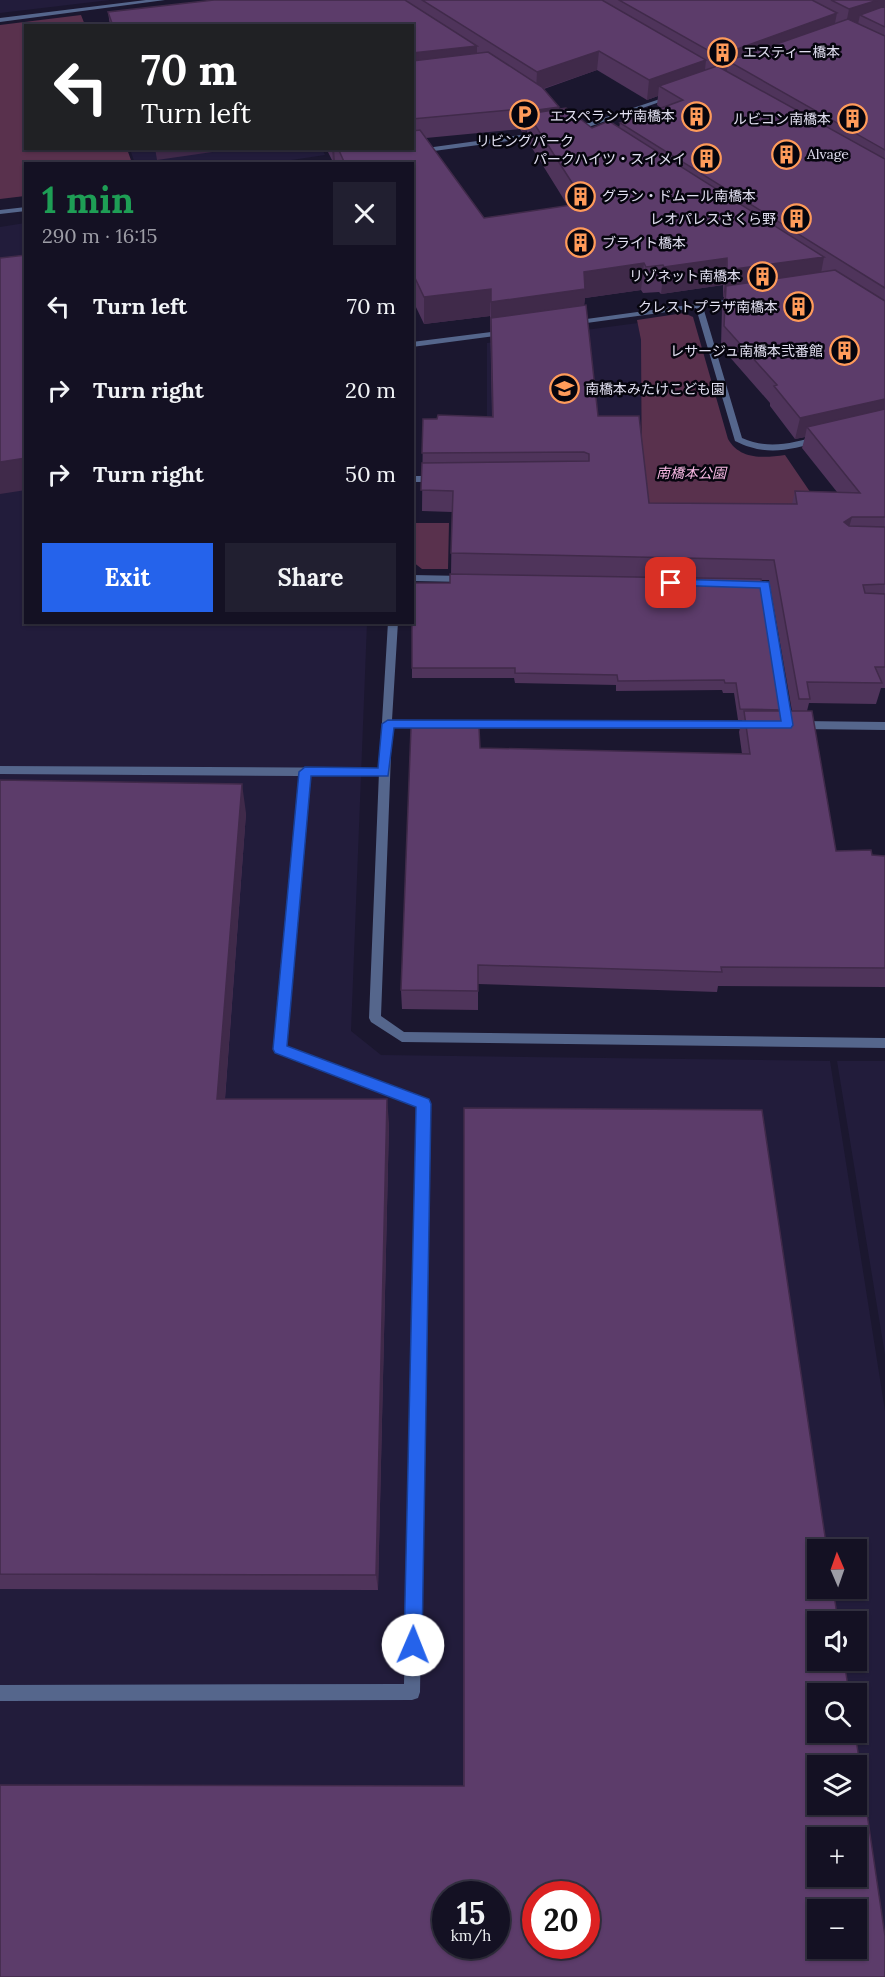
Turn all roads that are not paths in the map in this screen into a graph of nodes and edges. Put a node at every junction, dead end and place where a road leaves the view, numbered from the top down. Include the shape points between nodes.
1 (162, 0) edge
2 (0, 20) edge
3 (683, 93) edge
4 (568, 118) edge
5 (566, 130) edge
6 (586, 130) junction
7 (546, 133) edge
8 (405, 153) edge
9 (24, 209) edge
10 (0, 212) edge
11 (744, 299) edge
12 (699, 306) junction
13 (558, 325) edge
14 (522, 330) edge
15 (414, 345) edge
16 (828, 436) edge
17 (414, 479) edge
18 (443, 479) edge
19 (414, 578) edge
20 (471, 579) edge
21 (741, 584) edge
22 (393, 624) edge
23 (388, 724) junction
24 (787, 725) junction
25 (885, 726) edge
26 (0, 770) edge
27 (305, 772) junction
28 (384, 772) junction
29 (885, 1043) edge
30 (0, 1693) edge

1 - 2 street
3 - 6 street
4 - 6 street
5 - 6 street
7 - 8 street
9 - 10 street
11 - 12 street
12 - 13 street
12 - 16 street via 738,439 771,450
14 - 15 street
17 - 18 street
19 - 20 street
21 - 24 street via 765,584
22 - 23 street
23 - 24 street
23 - 28 street
24 - 25 street
26 - 27 street
27 - 28 street
27 - 30 street via 280,1049 424,1104 412,1692
28 - 29 street via 375,1018 402,1037

